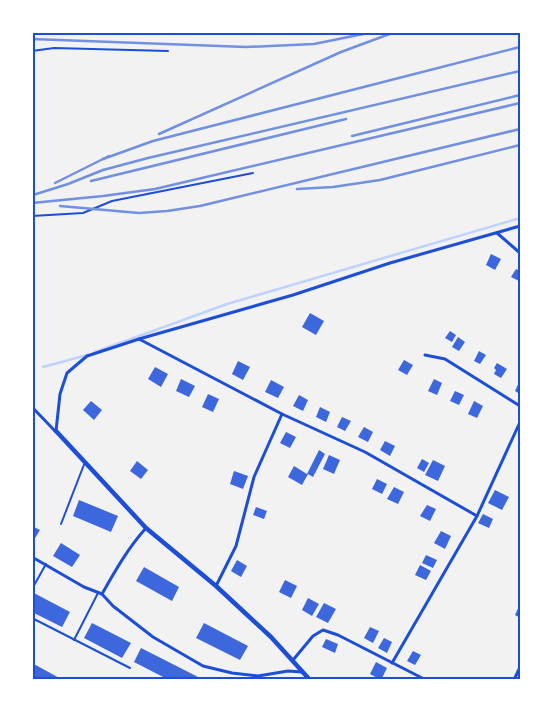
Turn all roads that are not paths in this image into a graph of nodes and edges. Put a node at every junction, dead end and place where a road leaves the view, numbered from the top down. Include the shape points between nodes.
1 (32, 51) edge
2 (168, 51) dead end
3 (253, 173) dead end
4 (32, 216) edge
5 (520, 226) edge
6 (497, 233) junction
7 (520, 253) edge
8 (139, 340) junction
9 (425, 355) dead end
10 (520, 406) edge
11 (32, 408) edge
12 (282, 414) junction
13 (520, 422) edge
14 (56, 431) junction
15 (84, 462) junction
16 (477, 516) junction
17 (61, 524) dead end
18 (146, 528) junction
19 (32, 557) edge
20 (46, 564) junction
21 (216, 586) junction
22 (32, 589) edge
23 (100, 593) junction
24 (32, 618) edge
25 (74, 640) junction
26 (294, 660) junction
27 (392, 663) junction
28 (520, 666) edge
29 (130, 668) dead end
30 (302, 672) junction
31 (310, 680) edge
32 (426, 680) edge
33 (514, 680) edge

1 - 2 lane via 54,48
3 - 4 lane via 112,201 83,213
5 - 6 street
6 - 7 street
6 - 8 street
8 - 12 street
8 - 14 street via 87,356 67,373 60,394
9 - 10 street via 445,359
11 - 14 street
12 - 16 street via 366,452
12 - 21 street via 254,477 236,546
13 - 16 street
14 - 15 street
15 - 17 lane
15 - 18 street
16 - 27 street
18 - 21 street
18 - 23 street
19 - 20 street
20 - 22 lane
20 - 23 street
21 - 26 street
23 - 25 lane
23 - 30 street via 153,637 203,666 258,676
24 - 25 lane
25 - 29 lane
26 - 27 street via 313,636 323,630
26 - 30 street
27 - 32 street
28 - 33 street
30 - 31 street

